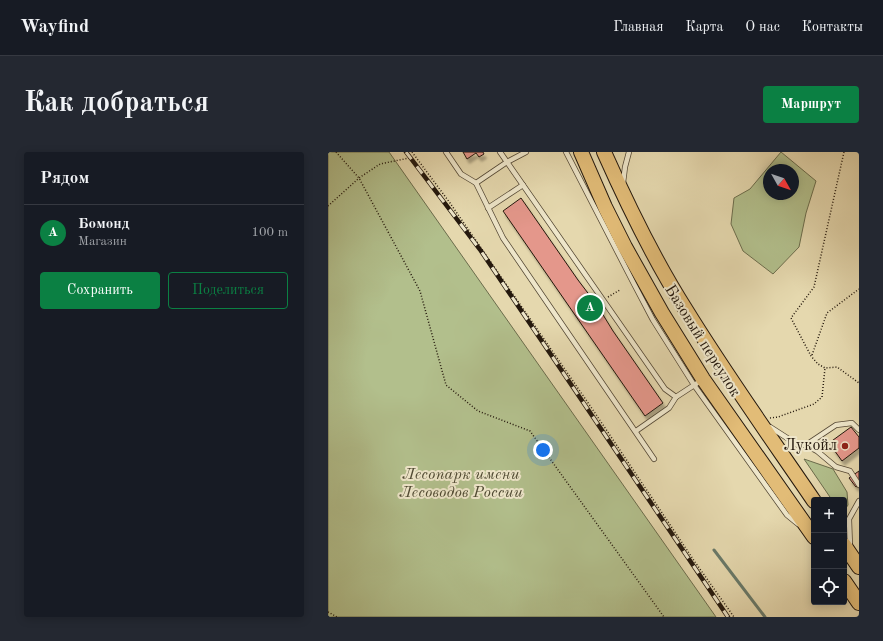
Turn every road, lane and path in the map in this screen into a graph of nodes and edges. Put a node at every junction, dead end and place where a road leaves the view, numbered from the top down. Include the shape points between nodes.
1 (336, 152) edge
2 (412, 152) edge
3 (446, 152) edge
4 (500, 152) edge
5 (526, 152) edge
6 (566, 152) edge
7 (581, 152) edge
8 (604, 152) edge
9 (629, 152) edge
10 (844, 152) edge
11 (415, 156) junction
12 (507, 162) junction
13 (359, 178) junction
14 (476, 183) junction
15 (523, 185) junction
16 (622, 195) junction
17 (328, 206) edge
18 (605, 207) junction
19 (488, 208) junction
20 (606, 230) junction
21 (859, 289) edge
22 (620, 290) dead end
23 (603, 301) junction
24 (811, 356) junction
25 (825, 368) junction
26 (699, 382) junction
27 (859, 383) edge
28 (676, 398) junction
29 (759, 420) junction
30 (859, 430) edge
31 (636, 431) junction
32 (806, 445) junction
33 (654, 459) dead end
34 (859, 485) edge
35 (811, 497) edge
36 (859, 501) edge
37 (811, 534) edge
38 (847, 550) edge
39 (859, 567) edge
40 (847, 585) edge
41 (859, 603) edge
42 (328, 612) edge
43 (337, 617) edge
44 (664, 617) edge
45 (734, 617) edge

1 - 13 path
2 - 11 path
3 - 14 lane via 461,174
4 - 12 lane
5 - 12 lane
6 - 20 lane
7 - 18 main road, Базовый переулок
8 - 16 main road, Базовый переулок
9 - 16 lane via 624,167
10 - 24 path via 814,287 791,318
11 - 13 path via 380,164
11 - 45 path via 450,203
12 - 14 lane
12 - 15 lane
13 - 17 path
13 - 44 path via 420,291 446,385 478,411 530,431
14 - 19 lane
15 - 19 lane
15 - 23 lane
16 - 29 main road, Базовый переулок via 685,310
18 - 20 lane
18 - 26 main road, Базовый переулок
19 - 31 lane via 503,238
20 - 26 lane via 653,320
21 - 24 path via 827,313
22 - 23 path
23 - 28 lane via 665,389
24 - 25 path
25 - 27 path via 837,367
25 - 29 path via 822,397 814,404 778,417
26 - 28 lane
26 - 37 main road, Базовый переулок
28 - 31 lane via 669,408
29 - 32 lane via 788,440 798,445
29 - 35 main road, Базовый переулок
30 - 32 lane via 852,423 836,425
31 - 33 lane
32 - 34 lane via 836,467 850,471
36 - 38 lane via 849,519
38 - 39 main road
40 - 41 main road
42 - 43 path

